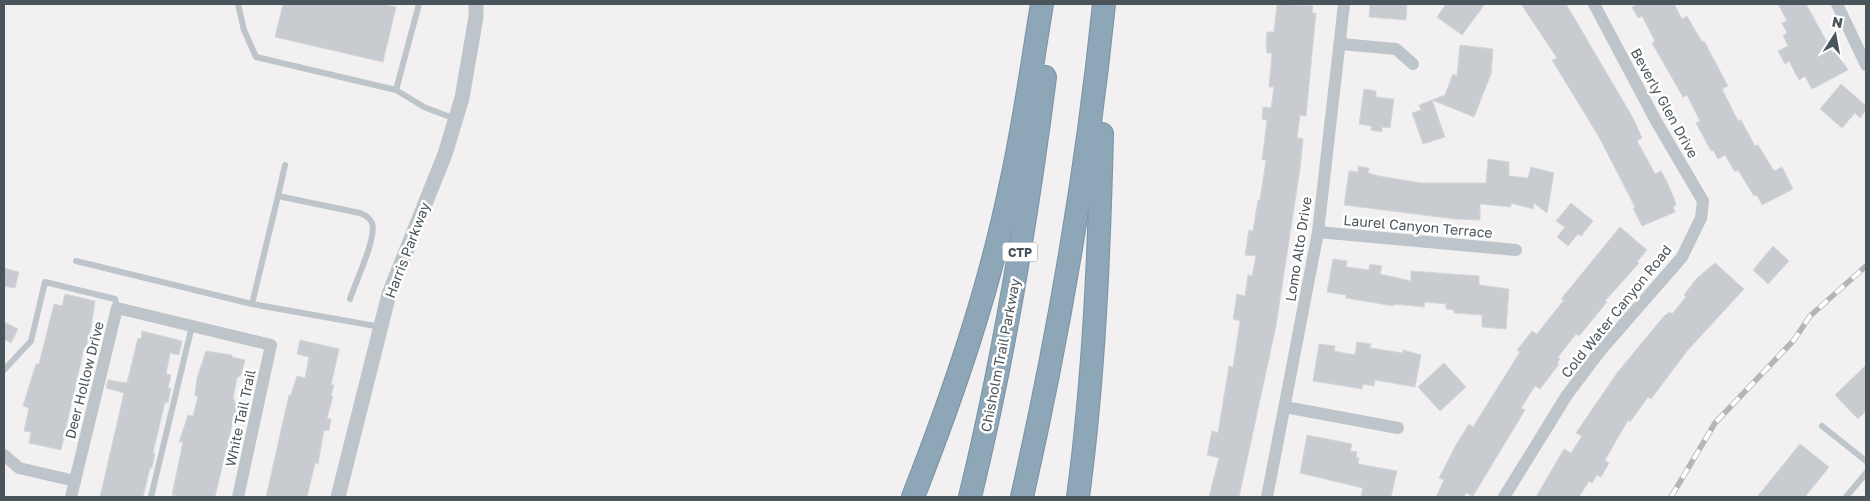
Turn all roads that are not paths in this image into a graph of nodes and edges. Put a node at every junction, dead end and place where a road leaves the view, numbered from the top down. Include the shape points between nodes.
1 (238, 4) edge
2 (419, 4) edge
3 (476, 4) edge
4 (1042, 4) edge
5 (1053, 4) edge
6 (1105, 4) edge
7 (1344, 4) edge
8 (1594, 4) edge
9 (1837, 4) edge
10 (1341, 44) junction
11 (1413, 64) dead end
12 (1866, 65) edge
13 (396, 90) junction
14 (455, 119) junction
15 (285, 165) dead end
16 (278, 196) junction
17 (1701, 218) joint
18 (1318, 232) junction
19 (1516, 250) dead end
20 (76, 261) dead end
21 (350, 299) dead end
22 (252, 304) junction
23 (117, 308) junction
24 (192, 325) junction
25 (381, 327) junction
26 (271, 346) joint
27 (4, 370) edge
28 (1285, 407) junction
29 (1822, 426) dead end
30 (1398, 428) dead end
31 (4, 455) edge
32 (1866, 462) edge
33 (1866, 473) edge
34 (75, 481) junction
35 (71, 497) edge
36 (151, 497) edge
37 (238, 497) edge
38 (338, 497) edge
39 (913, 497) edge
40 (970, 497) edge
41 (1022, 497) edge
42 (1078, 497) edge
43 (1267, 497) edge
44 (1504, 497) edge
45 (1846, 497) edge

1 - 13 lane via 244,30 256,57
2 - 13 lane
3 - 14 street, Harris Parkway via 462,98
4 - 39 highway via 1015,166 994,254 959,374
5 - 40 highway, Chisholm Trail Parkway / CTP via 1025,225 1004,343
6 - 41 highway via 1072,251
6 - 42 highway via 1099,263
7 - 10 street, Lomo Alto Drive
8 - 17 street, Beverly Glen Drive via 1703,201
9 - 12 street
10 - 11 street via 1396,49
10 - 18 street, Lomo Alto Drive
13 - 14 lane via 424,107
14 - 25 street, Harris Parkway via 445,154 389,294
15 - 16 lane
16 - 21 lane via 360,213 372,223 372,236
16 - 22 lane
17 - 44 street, Cold Water Canyon Road via 1682,257 1601,350
18 - 19 street, Laurel Canyon Terrace
18 - 28 street, Lomo Alto Drive
20 - 22 lane
22 - 25 lane
23 - 24 street, Deer Hollow Drive
23 - 27 lane via 115,299 44,282 31,341
23 - 34 street, Deer Hollow Drive
24 - 26 street, Deer Hollow Drive
24 - 36 lane
25 - 38 street, Harris Parkway
26 - 37 street, White Tail Trail
28 - 30 street
28 - 43 street, Lomo Alto Drive
29 - 32 lane
31 - 34 street via 19,468
33 - 45 lane
34 - 35 street, Deer Hollow Drive

